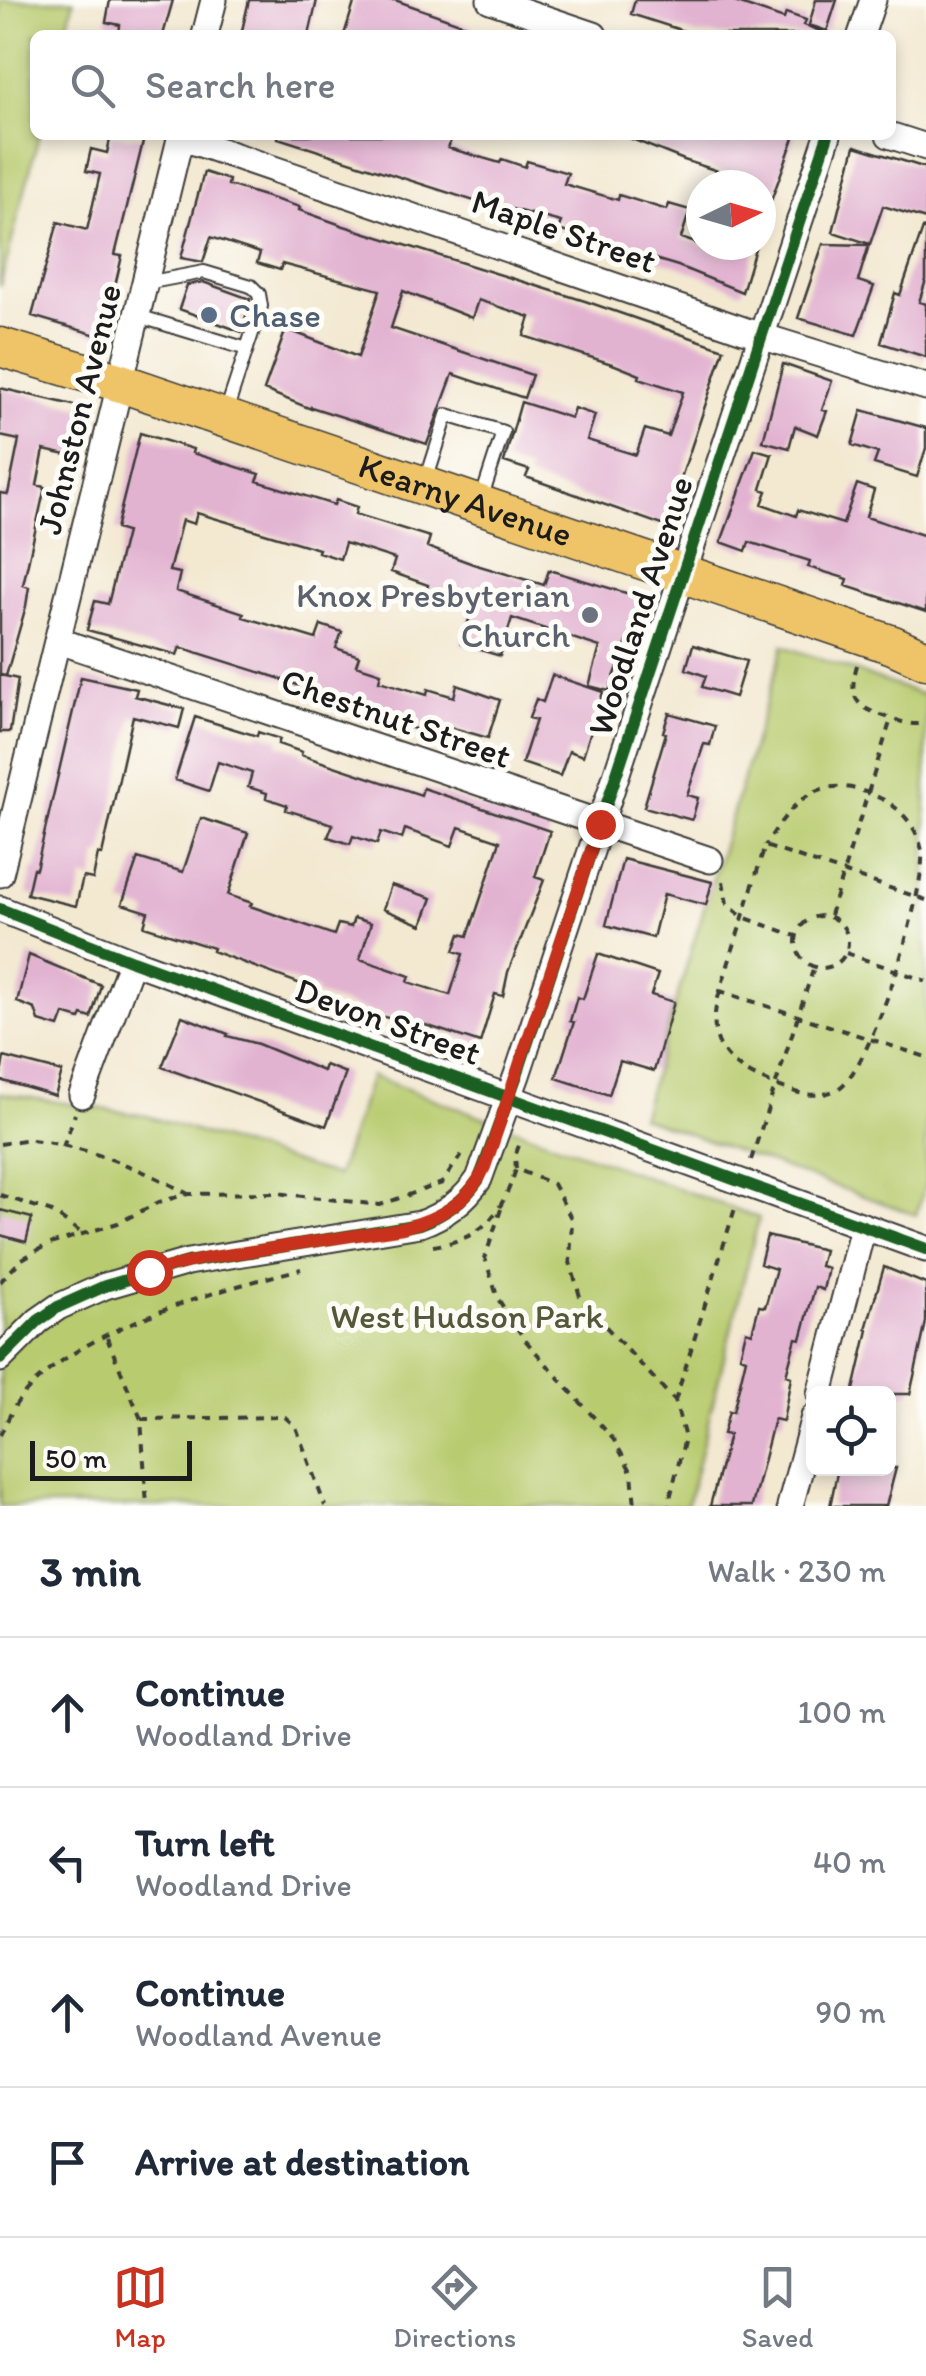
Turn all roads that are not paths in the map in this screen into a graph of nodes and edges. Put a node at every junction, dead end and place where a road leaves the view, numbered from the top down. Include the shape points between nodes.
1 (214, 0) edge
2 (490, 0) edge
3 (872, 0) edge
4 (206, 30) edge
5 (579, 30) edge
6 (863, 30) edge
7 (896, 137) edge
8 (179, 140) edge
9 (192, 140) edge
10 (826, 140) edge
11 (926, 148) edge
12 (146, 283) junction
13 (138, 316) junction
14 (761, 336) junction
15 (0, 347) edge
16 (247, 349) junction
17 (121, 383) junction
18 (926, 387) edge
19 (224, 418) junction
20 (424, 486) junction
21 (480, 505) junction
22 (682, 574) junction
23 (59, 641) junction
24 (926, 660) edge
25 (600, 824) junction
26 (710, 860) road end
27 (0, 874) edge
28 (0, 909) edge
29 (132, 961) junction
30 (82, 1095) road end
31 (510, 1096) junction
32 (863, 1227) junction
33 (926, 1250) edge
34 (0, 1360) edge
35 (822, 1386) edge
36 (806, 1447) edge
37 (790, 1506) edge

1 - 4 street
2 - 5 street
3 - 6 street
7 - 11 street
8 - 12 street, Johnston Avenue
9 - 14 street, Maple Street
10 - 14 street, Woodland Avenue
12 - 13 street, Johnston Avenue
12 - 16 lane via 204,272 251,286 261,306
13 - 16 lane
13 - 17 street, Johnston Avenue
14 - 18 street, Maple Street
14 - 22 street, Woodland Avenue
15 - 17 main road, Kearny Avenue
16 - 19 lane
17 - 19 main road, Kearny Avenue
17 - 23 street, Johnston Avenue
19 - 20 main road, Kearny Avenue
20 - 21 main road, Kearny Avenue
20 - 21 lane via 447,415 503,432
21 - 22 main road, Kearny Avenue
22 - 24 main road, Kearny Avenue
22 - 25 street, Woodland Avenue
23 - 25 street, Chestnut Street
23 - 27 street, Johnston Avenue
25 - 26 street, Chestnut Street
25 - 31 street, Woodland Avenue
28 - 29 street, Devon Street
29 - 30 street
29 - 31 street, Devon Street
31 - 32 street, Devon Street
31 - 34 street, Woodland Avenue via 479,1179 433,1219 188,1262 105,1286 38,1321
32 - 33 street, Devon Street
32 - 35 street
36 - 37 street

